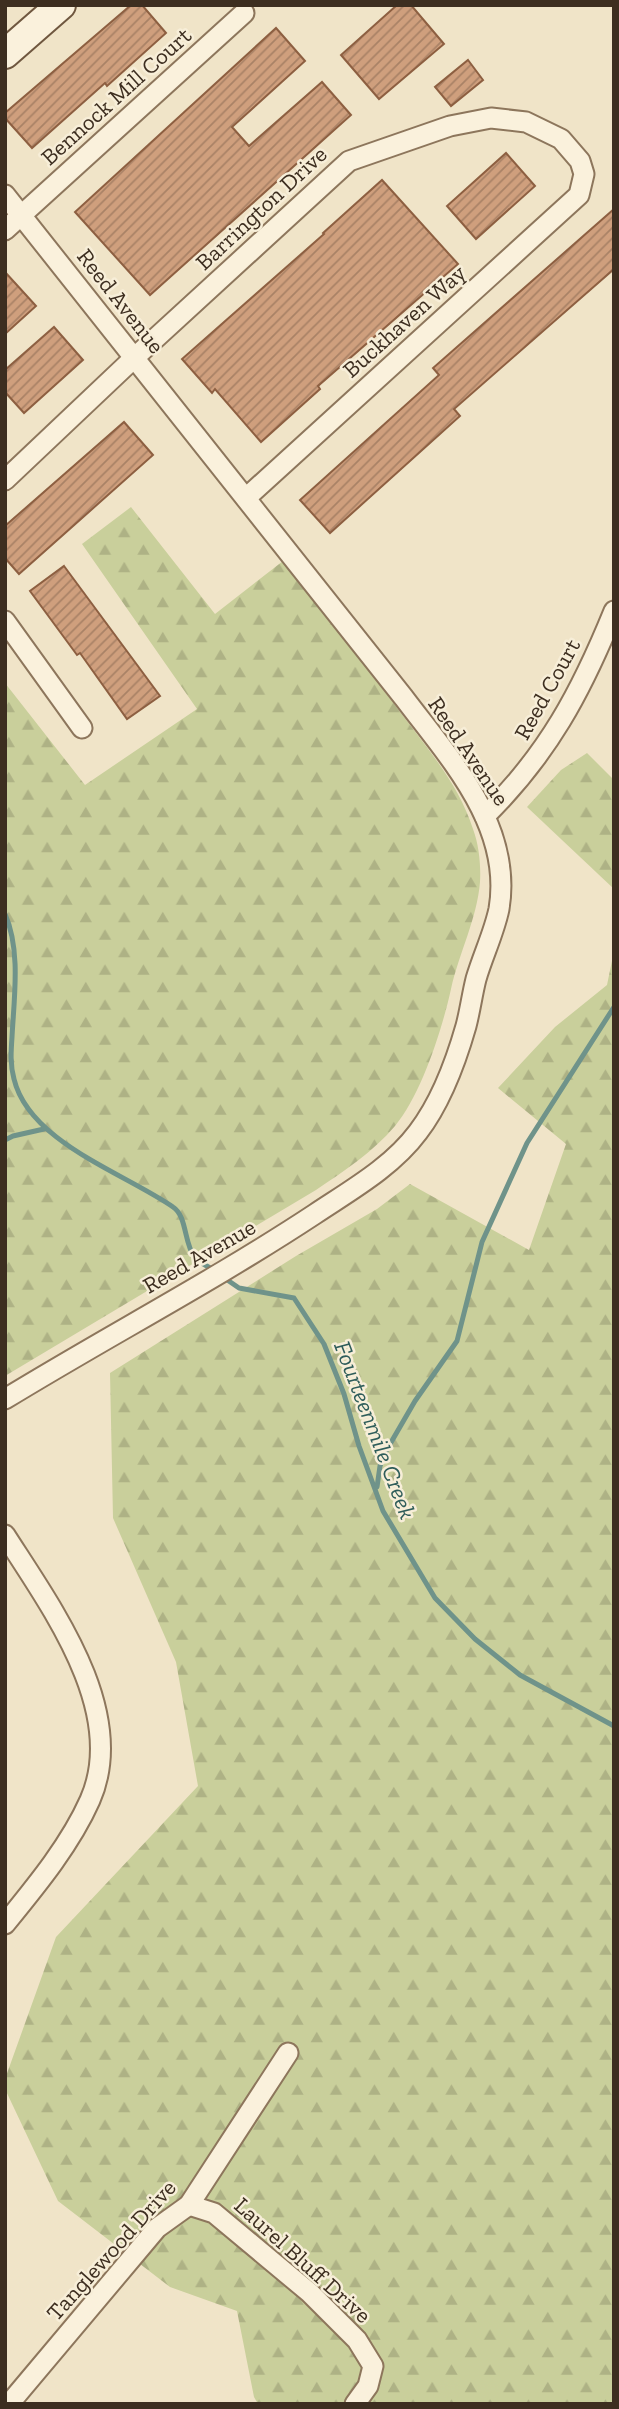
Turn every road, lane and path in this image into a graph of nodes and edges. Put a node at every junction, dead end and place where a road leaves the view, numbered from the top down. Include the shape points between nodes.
1 (61, 5) edge
2 (244, 13) dead end
3 (5, 54) edge
4 (584, 174) joint
5 (5, 195) edge
6 (21, 215) junction
7 (5, 230) edge
8 (134, 358) junction
9 (5, 480) edge
10 (246, 498) junction
11 (614, 611) edge
12 (5, 621) edge
13 (82, 728) dead end
14 (485, 816) junction
15 (5, 1399) edge
16 (5, 1535) edge
17 (5, 1924) edge
18 (288, 2053) dead end
19 (188, 2204) junction
20 (9, 2404) edge
21 (355, 2404) edge

1 - 3 street
2 - 6 street, Bennock Mill Court
4 - 8 street, Barrington Drive via 580,161 561,139 526,122 491,118 450,126 349,161
4 - 10 street, Buckhaven Way via 579,195
5 - 6 street, Reed Avenue
6 - 7 street, Bennock Mill Court
6 - 8 street, Reed Avenue
8 - 9 street, Barrington Drive
8 - 10 street, Reed Avenue
10 - 14 street, Reed Avenue via 404,698
11 - 14 street, Reed Court via 555,734
12 - 13 street
14 - 15 street, Reed Avenue via 499,859 498,910 459,1048 425,1122 403,1150 261,1250
16 - 17 street via 83,1671 96,1712 99,1755 90,1800
18 - 19 street, Tanglewood Drive
19 - 20 street, Tanglewood Drive via 157,2228
19 - 21 street, Laurel Bluff Drive via 214,2213 358,2340 373,2366 368,2386

